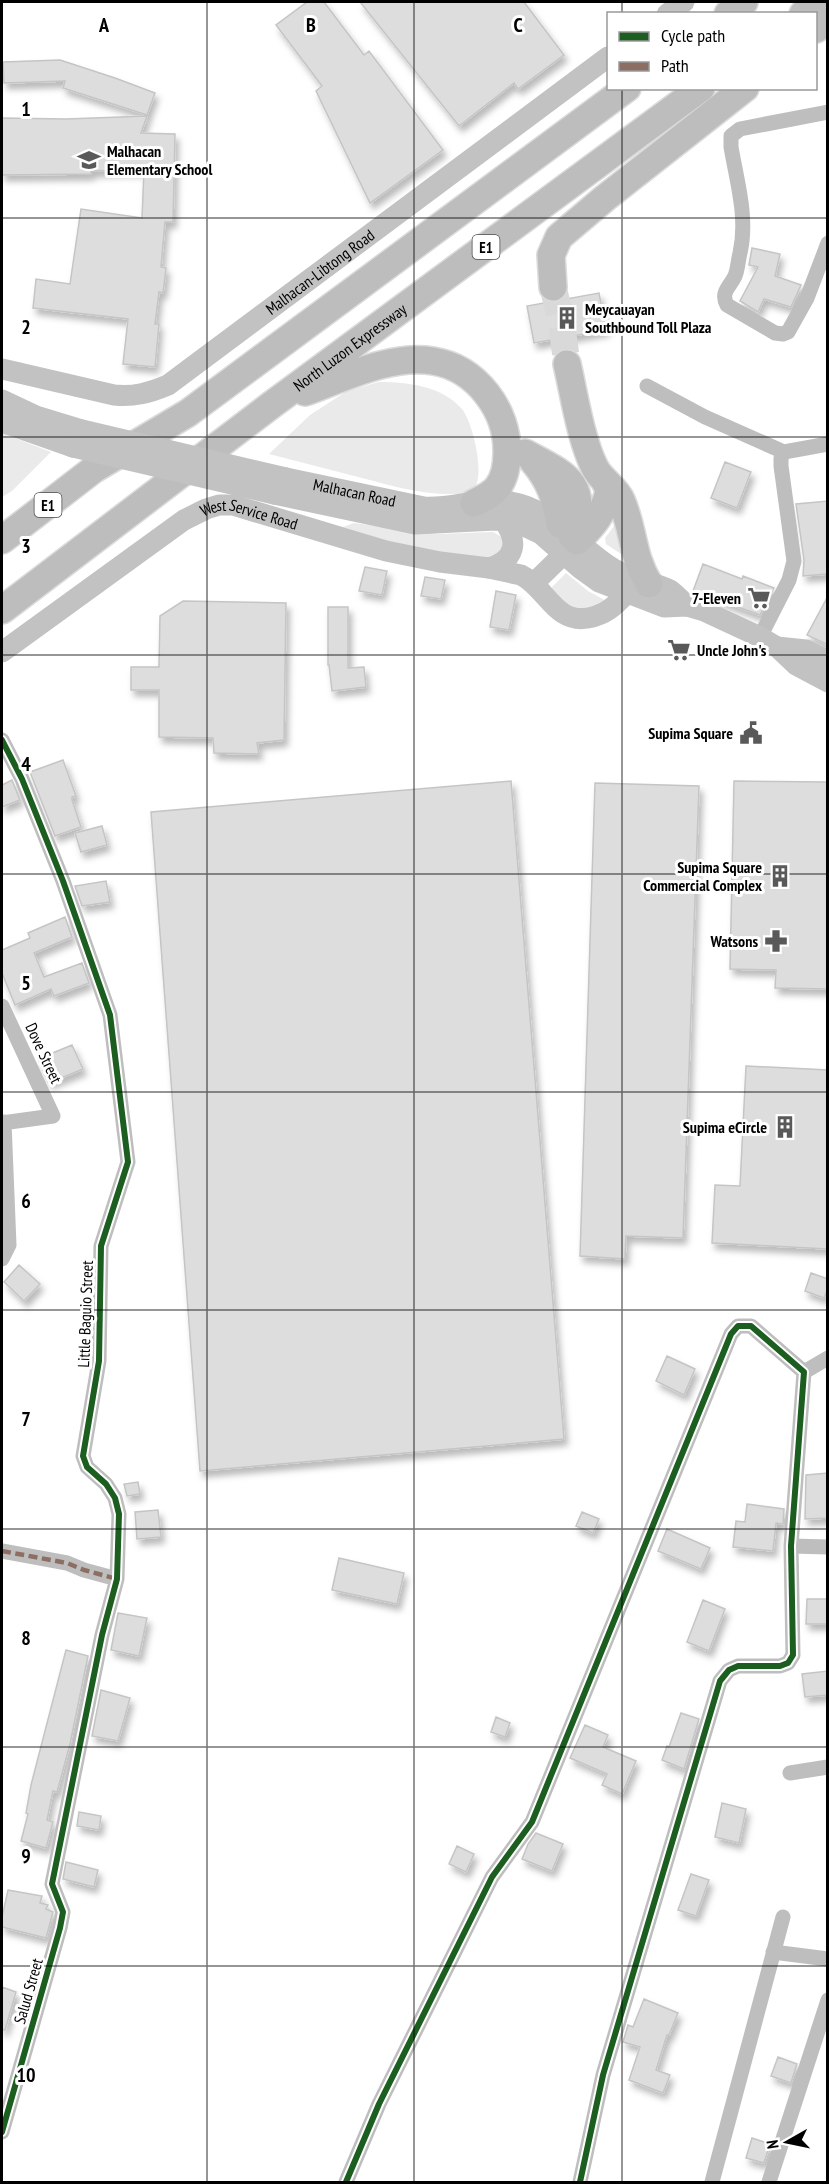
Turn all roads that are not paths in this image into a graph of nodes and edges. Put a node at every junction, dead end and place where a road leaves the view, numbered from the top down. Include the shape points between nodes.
1 (684, 2) edge
2 (744, 2) edge
3 (819, 2) edge
4 (670, 12) edge
5 (731, 12) edge
6 (806, 12) edge
7 (607, 58) edge
8 (624, 90) edge
9 (698, 90) edge
10 (742, 90) edge
11 (828, 112) edge
12 (828, 243) edge
13 (553, 287) tunnel mouth
14 (567, 364) tunnel mouth
15 (2, 369) edge
16 (647, 386) dead end
17 (2, 400) edge
18 (270, 406) junction
19 (2, 422) edge
20 (78, 439) junction
21 (516, 444) junction
22 (828, 444) edge
23 (784, 452) junction
24 (94, 469) junction
25 (606, 483) junction
26 (280, 486) junction
27 (474, 503) junction
28 (2, 514) edge
29 (502, 520) junction
30 (568, 538) junction
31 (2, 540) edge
32 (489, 568) junction
33 (534, 583) junction
34 (637, 589) junction
35 (2, 610) edge
36 (768, 642) junction
37 (2, 652) edge
38 (828, 661) edge
39 (828, 682) edge
40 (2, 740) edge
41 (2, 1006) edge
42 (3, 1122) edge
43 (5, 1222) edge
44 (2, 1259) edge
45 (828, 1358) edge
46 (804, 1372) junction
47 (791, 1546) junction
48 (828, 1546) edge
49 (2, 1551) edge
50 (117, 1580) junction
51 (828, 1767) edge
52 (789, 1773) dead end
53 (783, 1917) dead end
54 (60, 1928) joint
55 (774, 1952) junction
56 (828, 1959) edge
57 (828, 2000) edge
58 (2, 2132) edge
59 (346, 2182) edge
60 (580, 2182) edge
61 (712, 2182) edge
62 (769, 2182) edge

1 - 4 main road
2 - 5 highway
3 - 6 highway
7 - 15 main road, Malhacan-Libtong Road via 168,385 130,397
8 - 24 highway, E1 via 188,413
9 - 18 highway, North Luzon Expressway / E1
10 - 13 highway via 559,237 551,255
11 - 12 street via 740,129 731,136 744,221 735,276 724,292 727,305 775,333 788,332 807,298
14 - 25 highway via 585,438 595,468
16 - 23 street
17 - 20 main road, Malhacan Road
18 - 21 highway via 370,369 430,360 459,370 480,386
18 - 35 highway, North Luzon Expressway / E1
19 - 20 main road, Malhacan Road
20 - 26 main road, Malhacan Road, bridge
21 - 27 highway via 501,482 490,495
21 - 30 highway via 556,469 574,487 579,516
22 - 23 street
23 - 36 street via 781,466 794,561
24 - 28 highway
24 - 31 highway, E1
25 - 30 highway via 609,491 601,514 591,528
25 - 34 highway via 620,497 627,519 639,566
26 - 27 main road, Malhacan Road via 424,507
26 - 29 main road, Malhacan Road via 415,524
27 - 30 main road, Malhacan Road via 518,503 536,510
29 - 30 main road, Malhacan Road
29 - 32 main road via 512,535 512,551 506,561
30 - 33 main road
30 - 34 main road, Malhacan Road
32 - 33 main road, West Service Road via 521,575
32 - 37 main road, West Service Road via 408,556 252,510 219,506 189,517
33 - 34 main road via 557,610 575,619 607,612
34 - 36 main road, Malhacan Road via 670,591 687,606
36 - 38 main road, Malhacan Road via 806,650
36 - 39 main road, Malhacan Road via 796,665
40 - 50 street, Little Baguio Street via 63,881 110,1015 128,1162 100,1246 99,1361 83,1456 87,1467 115,1498 119,1514
41 - 42 street, Dove Street via 53,1116
42 - 43 street
43 - 44 street via 9,1245
45 - 46 street
46 - 47 street
46 - 59 street via 751,1326 738,1326 731,1334 532,1822 492,1877 379,2104
47 - 48 street
47 - 60 street via 793,1655 780,1666 738,1666 720,1681 603,2075
49 - 50 street via 67,1563
50 - 54 street, Little Baguio Street via 51,1884 63,1912
51 - 52 street
53 - 55 street
54 - 58 street, Salud Street
55 - 56 street
55 - 61 street
57 - 62 street

